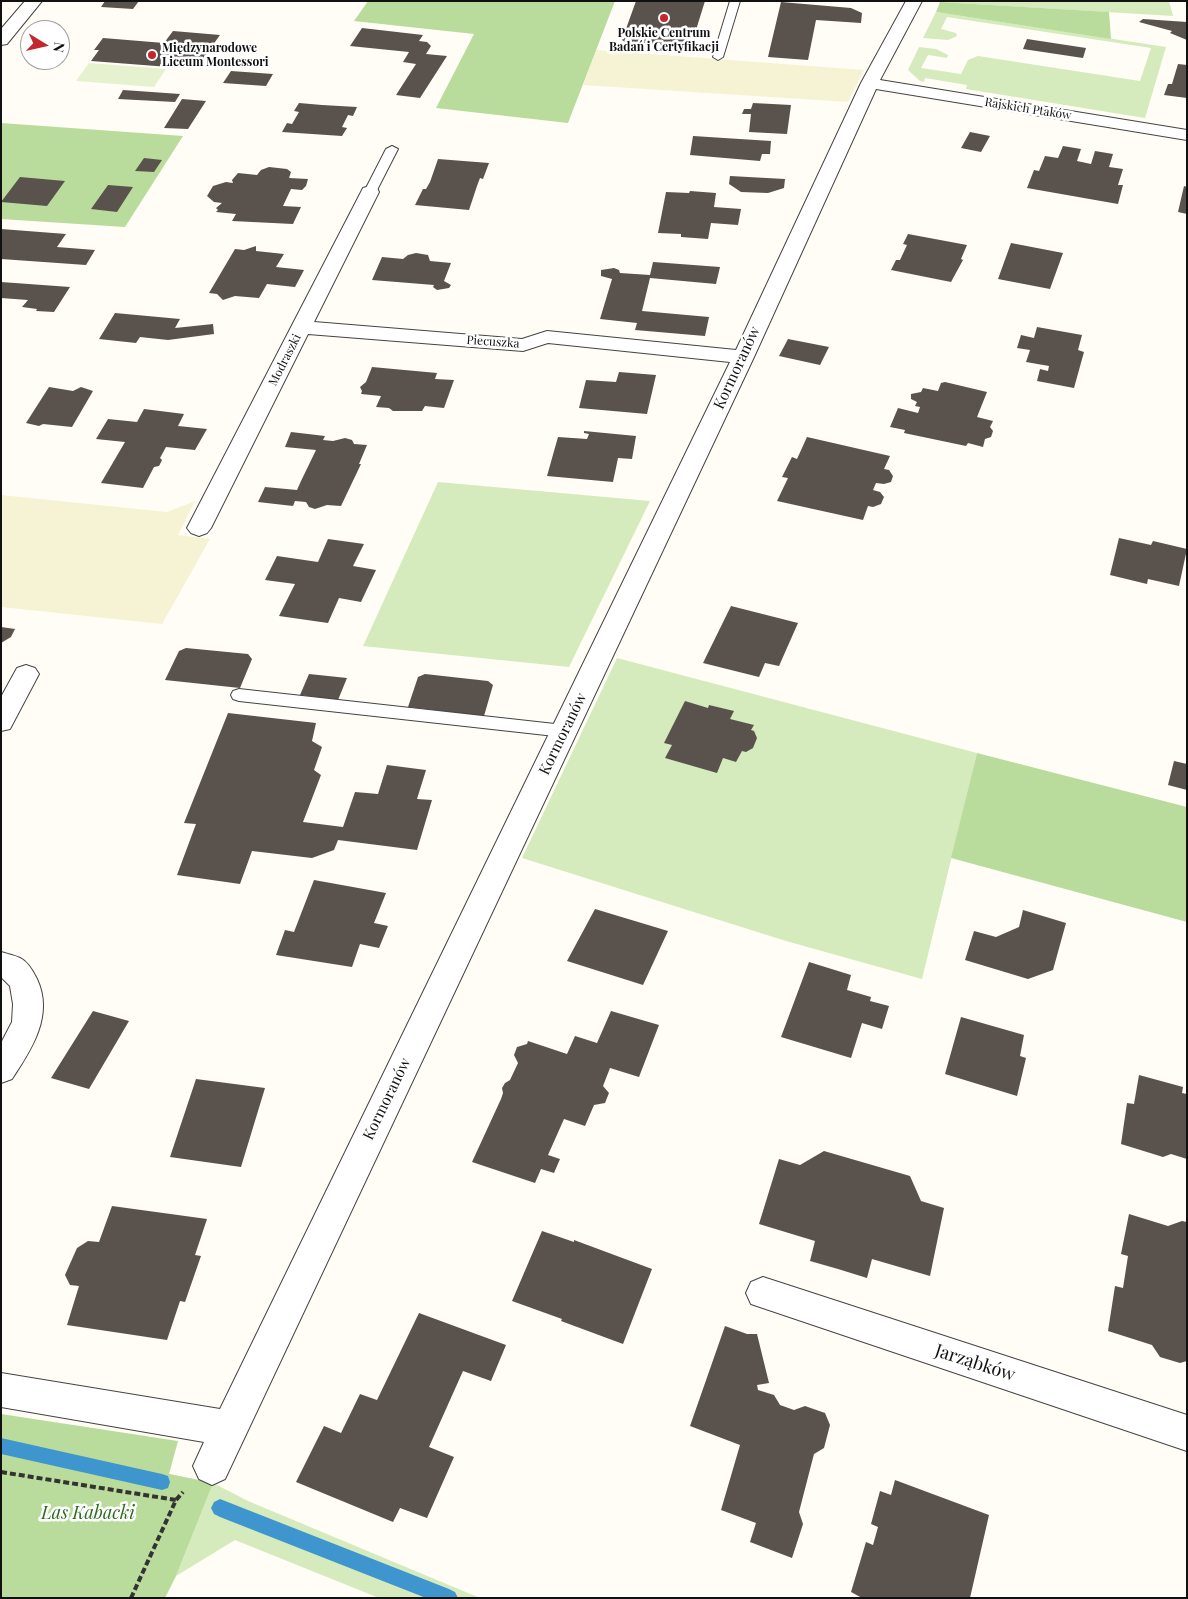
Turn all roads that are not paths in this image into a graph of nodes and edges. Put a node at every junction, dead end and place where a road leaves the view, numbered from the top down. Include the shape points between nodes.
1 (34, 1) edge
2 (735, 1) edge
3 (913, 1) edge
4 (1, 40) edge
5 (718, 57) dead end
6 (870, 83) junction
7 (1187, 135) edge
8 (392, 149) dead end
9 (370, 192) joint
10 (302, 327) junction
11 (743, 357) junction
12 (200, 528) dead end
13 (26, 674) dead end
14 (239, 695) dead end
15 (1, 722) edge
16 (564, 731) junction
17 (1, 964) edge
18 (1, 1070) edge
19 (763, 1293) dead end
20 (1, 1390) edge
21 (229, 1428) junction
22 (1187, 1433) edge
23 (212, 1466) road end

1 - 4 street
2 - 5 lane
3 - 6 street, Kormoranów
6 - 7 street, Rajskich Ptaków
6 - 11 street, Kormoranów
8 - 9 lane
9 - 10 street, Modraszki
10 - 11 street, Piecuszka via 523,345 547,337
10 - 12 street, Modraszki
11 - 16 street, Kormoranów
13 - 15 street
14 - 16 lane
16 - 21 street, Kormoranów
17 - 18 street via 8,965 23,977 27,1022
19 - 22 street, Jarząbków
20 - 21 street
21 - 23 street, Kormoranów

